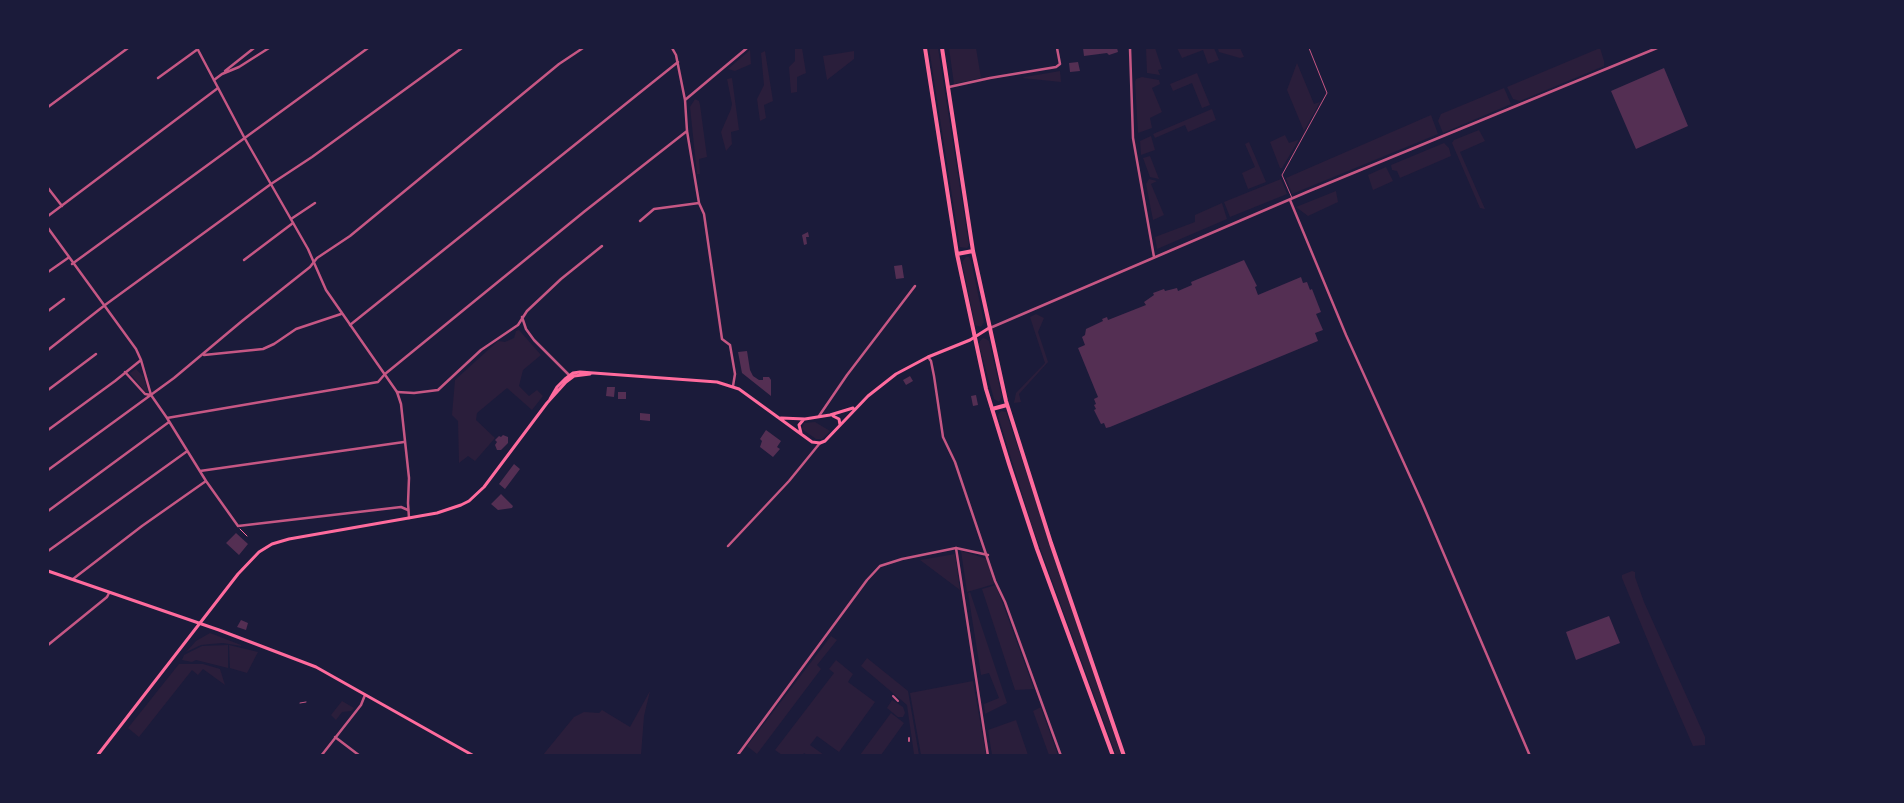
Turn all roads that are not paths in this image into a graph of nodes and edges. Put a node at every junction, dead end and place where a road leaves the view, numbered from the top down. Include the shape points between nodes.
1 (128, 48) edge
2 (198, 48) edge
3 (254, 48) edge
4 (269, 48) edge
5 (368, 48) edge
6 (462, 48) edge
7 (583, 48) edge
8 (672, 48) edge
9 (747, 48) edge
10 (925, 48) edge
11 (942, 48) edge
12 (1057, 48) edge
13 (1130, 48) edge
14 (1309, 48) edge
15 (1657, 48) edge
16 (678, 62) junction
17 (222, 74) junction
18 (158, 78) dead end
19 (214, 80) junction
20 (948, 87) junction
21 (218, 88) junction
22 (684, 100) junction
23 (48, 107) edge
24 (687, 131) junction
25 (244, 137) junction
26 (271, 184) junction
27 (48, 188) edge
28 (1291, 200) junction
29 (315, 203) dead end
30 (699, 203) junction
31 (62, 206) junction
32 (48, 216) edge
33 (292, 221) junction
34 (640, 221) dead end
35 (48, 228) edge
36 (602, 246) dead end
37 (973, 251) junction
38 (957, 254) junction
39 (1154, 257) junction
40 (68, 258) junction
41 (244, 260) dead end
42 (314, 262) junction
43 (72, 264) junction
44 (48, 272) edge
45 (915, 286) dead end
46 (64, 299) dead end
47 (105, 306) junction
48 (48, 311) edge
49 (341, 314) junction
50 (523, 318) junction
51 (350, 325) junction
52 (989, 328) junction
53 (974, 338) junction
54 (48, 350) edge
55 (96, 354) dead end
56 (203, 355) junction
57 (928, 357) junction
58 (141, 360) junction
59 (125, 372) junction
60 (385, 374) junction
61 (590, 374) junction
62 (569, 375) junction
63 (733, 386) junction
64 (48, 390) edge
65 (397, 392) junction
66 (151, 395) junction
67 (549, 401) junction
68 (1007, 405) junction
69 (856, 407) junction
70 (992, 409) junction
71 (830, 415) junction
72 (819, 416) junction
73 (167, 418) junction
74 (779, 418) junction
75 (805, 419) junction
76 (169, 422) junction
77 (840, 425) junction
78 (48, 430) edge
79 (801, 434) junction
80 (404, 442) junction
81 (820, 444) junction
82 (186, 451) junction
83 (48, 470) edge
84 (200, 471) junction
85 (206, 481) junction
86 (408, 510) junction
87 (48, 511) edge
88 (409, 518) junction
89 (728, 546) dead end
90 (956, 548) junction
91 (48, 551) edge
92 (988, 555) junction
93 (48, 571) edge
94 (72, 580) junction
95 (109, 593) junction
96 (200, 624) junction
97 (48, 645) edge
98 (365, 695) junction
99 (893, 696) dead end
100 (898, 701) dead end
101 (306, 702) dead end
102 (300, 703) dead end
103 (335, 737) junction
104 (908, 738) dead end
105 (909, 741) dead end
106 (97, 756) edge
107 (321, 756) edge
108 (360, 756) edge
109 (474, 756) edge
110 (736, 756) edge
111 (988, 756) edge
112 (1061, 756) edge
113 (1112, 756) edge
114 (1124, 756) edge
115 (1530, 756) edge

1 - 23 street
2 - 18 street
2 - 19 street
3 - 17 street
4 - 17 street
5 - 25 street
6 - 26 street
7 - 42 street
8 - 16 street
9 - 22 street
10 - 38 highway
11 - 20 highway
12 - 20 street via 1060,64 1056,68
13 - 39 street via 1133,138
14 - 28 lane via 1327,93 1282,175
15 - 28 street
16 - 22 street
16 - 51 street
17 - 19 street
19 - 21 street
20 - 37 highway
21 - 25 street
21 - 31 street
22 - 24 street
24 - 30 street
24 - 60 street
25 - 26 street
25 - 43 street
26 - 33 street
26 - 47 street
27 - 31 street
28 - 39 street
28 - 115 street via 1345,334 1423,505
29 - 33 street
30 - 34 street via 654,209
30 - 63 street via 703,208 722,339 730,344 735,374
31 - 32 street
33 - 41 street
33 - 42 street
35 - 40 street
36 - 50 street via 561,279
37 - 38 highway
37 - 52 highway
38 - 53 highway
39 - 52 street
40 - 43 street
40 - 44 street
42 - 49 street
42 - 56 street
43 - 47 street
45 - 72 street
46 - 48 street
47 - 54 street
47 - 58 street
49 - 51 street
49 - 56 street via 296,329 263,349
50 - 62 street via 534,340
50 - 65 street via 438,390
51 - 60 street
52 - 53 main road
52 - 68 highway
53 - 57 main road
53 - 70 highway
55 - 64 street
56 - 66 street
57 - 69 main road via 887,380
57 - 92 street via 943,437
58 - 59 street
58 - 66 street
59 - 66 street via 145,394
59 - 78 street
60 - 65 street
60 - 73 street via 378,382
61 - 62 main road
61 - 63 main road via 709,381
61 - 67 main road via 572,378
62 - 67 main road
63 - 74 main road
65 - 80 street
66 - 73 street
66 - 83 street
67 - 88 main road via 490,479 469,501 444,511
68 - 70 highway
68 - 114 highway
69 - 71 main road
69 - 77 main road
70 - 113 highway via 1037,548
71 - 72 main road
71 - 77 main road via 837,417
72 - 75 main road
73 - 76 street
74 - 75 main road
74 - 79 main road
75 - 79 main road via 799,425
76 - 82 street
76 - 87 street
77 - 81 main road
79 - 81 main road
80 - 84 street
80 - 86 street via 409,478
81 - 89 street
82 - 84 street
82 - 91 street
84 - 85 street
85 - 86 street via 238,526 401,507
85 - 94 street
86 - 88 street
88 - 96 main road via 289,539 265,548 245,566
90 - 92 street
90 - 110 street via 880,566
90 - 111 street
92 - 112 street
93 - 94 main road
94 - 95 main road
95 - 96 main road
95 - 97 street
96 - 98 main road via 316,667
96 - 106 main road
98 - 103 street
98 - 109 main road
99 - 100 street
101 - 102 lane
103 - 107 street
103 - 108 street
104 - 105 street

